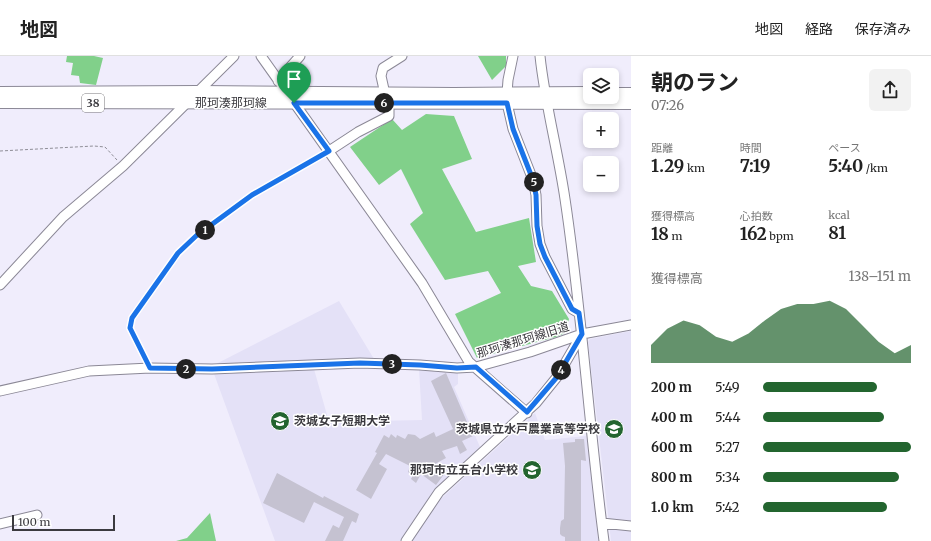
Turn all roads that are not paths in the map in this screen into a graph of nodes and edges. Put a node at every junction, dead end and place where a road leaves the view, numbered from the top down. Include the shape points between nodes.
1 (234, 56) edge
2 (261, 56) edge
3 (300, 56) edge
4 (402, 56) edge
5 (513, 56) edge
6 (540, 56) edge
7 (278, 81) junction
8 (199, 92) junction
9 (0, 93) edge
10 (583, 94) edge
11 (619, 94) edge
12 (631, 94) edge
13 (290, 98) junction
14 (507, 98) junction
15 (546, 98) junction
16 (387, 99) junction
17 (0, 102) edge
18 (186, 103) junction
19 (631, 103) edge
20 (329, 151) junction
21 (0, 285) edge
22 (579, 313) junction
23 (631, 326) edge
24 (582, 334) junction
25 (476, 367) junction
26 (0, 391) edge
27 (527, 412) junction
28 (37, 515) dead end
29 (602, 522) junction
30 (0, 524) edge
31 (631, 526) edge
32 (406, 541) edge
33 (604, 541) edge

1 - 8 street
2 - 7 street
3 - 7 street
4 - 16 street via 383,68 381,76
5 - 14 street
6 - 15 street, 那珂湊那珂線旧道
7 - 13 street
8 - 9 main road, 那珂湊那珂線 / 38
8 - 13 main road, 那珂湊那珂線 / 38
8 - 18 street
10 - 15 main road, 那珂湊那珂線 / 38
11 - 12 main road
13 - 16 main road, 那珂湊那珂線 / 38
13 - 18 main road, 那珂湊那珂線 / 38
13 - 20 street
14 - 15 main road, 那珂湊那珂線 / 38
14 - 16 main road, 那珂湊那珂線 / 38
14 - 22 street via 513,129 533,180 540,244 572,309
15 - 19 main road, 那珂湊那珂線 / 38
15 - 22 street, 那珂湊那珂線旧道 via 565,198
16 - 20 street via 389,116
17 - 18 main road, 那珂湊那珂線 / 38
18 - 21 street via 123,166 63,217
20 - 25 street via 422,283 469,362
22 - 24 street, 那珂湊那珂線旧道
23 - 24 street
24 - 25 street, 那珂湊那珂線旧道
24 - 27 street via 557,377
24 - 29 street
25 - 26 street, 那珂湊那珂線旧道 via 360,363 90,371
25 - 27 street
27 - 32 street via 439,492
28 - 30 street
29 - 31 street
29 - 33 street

